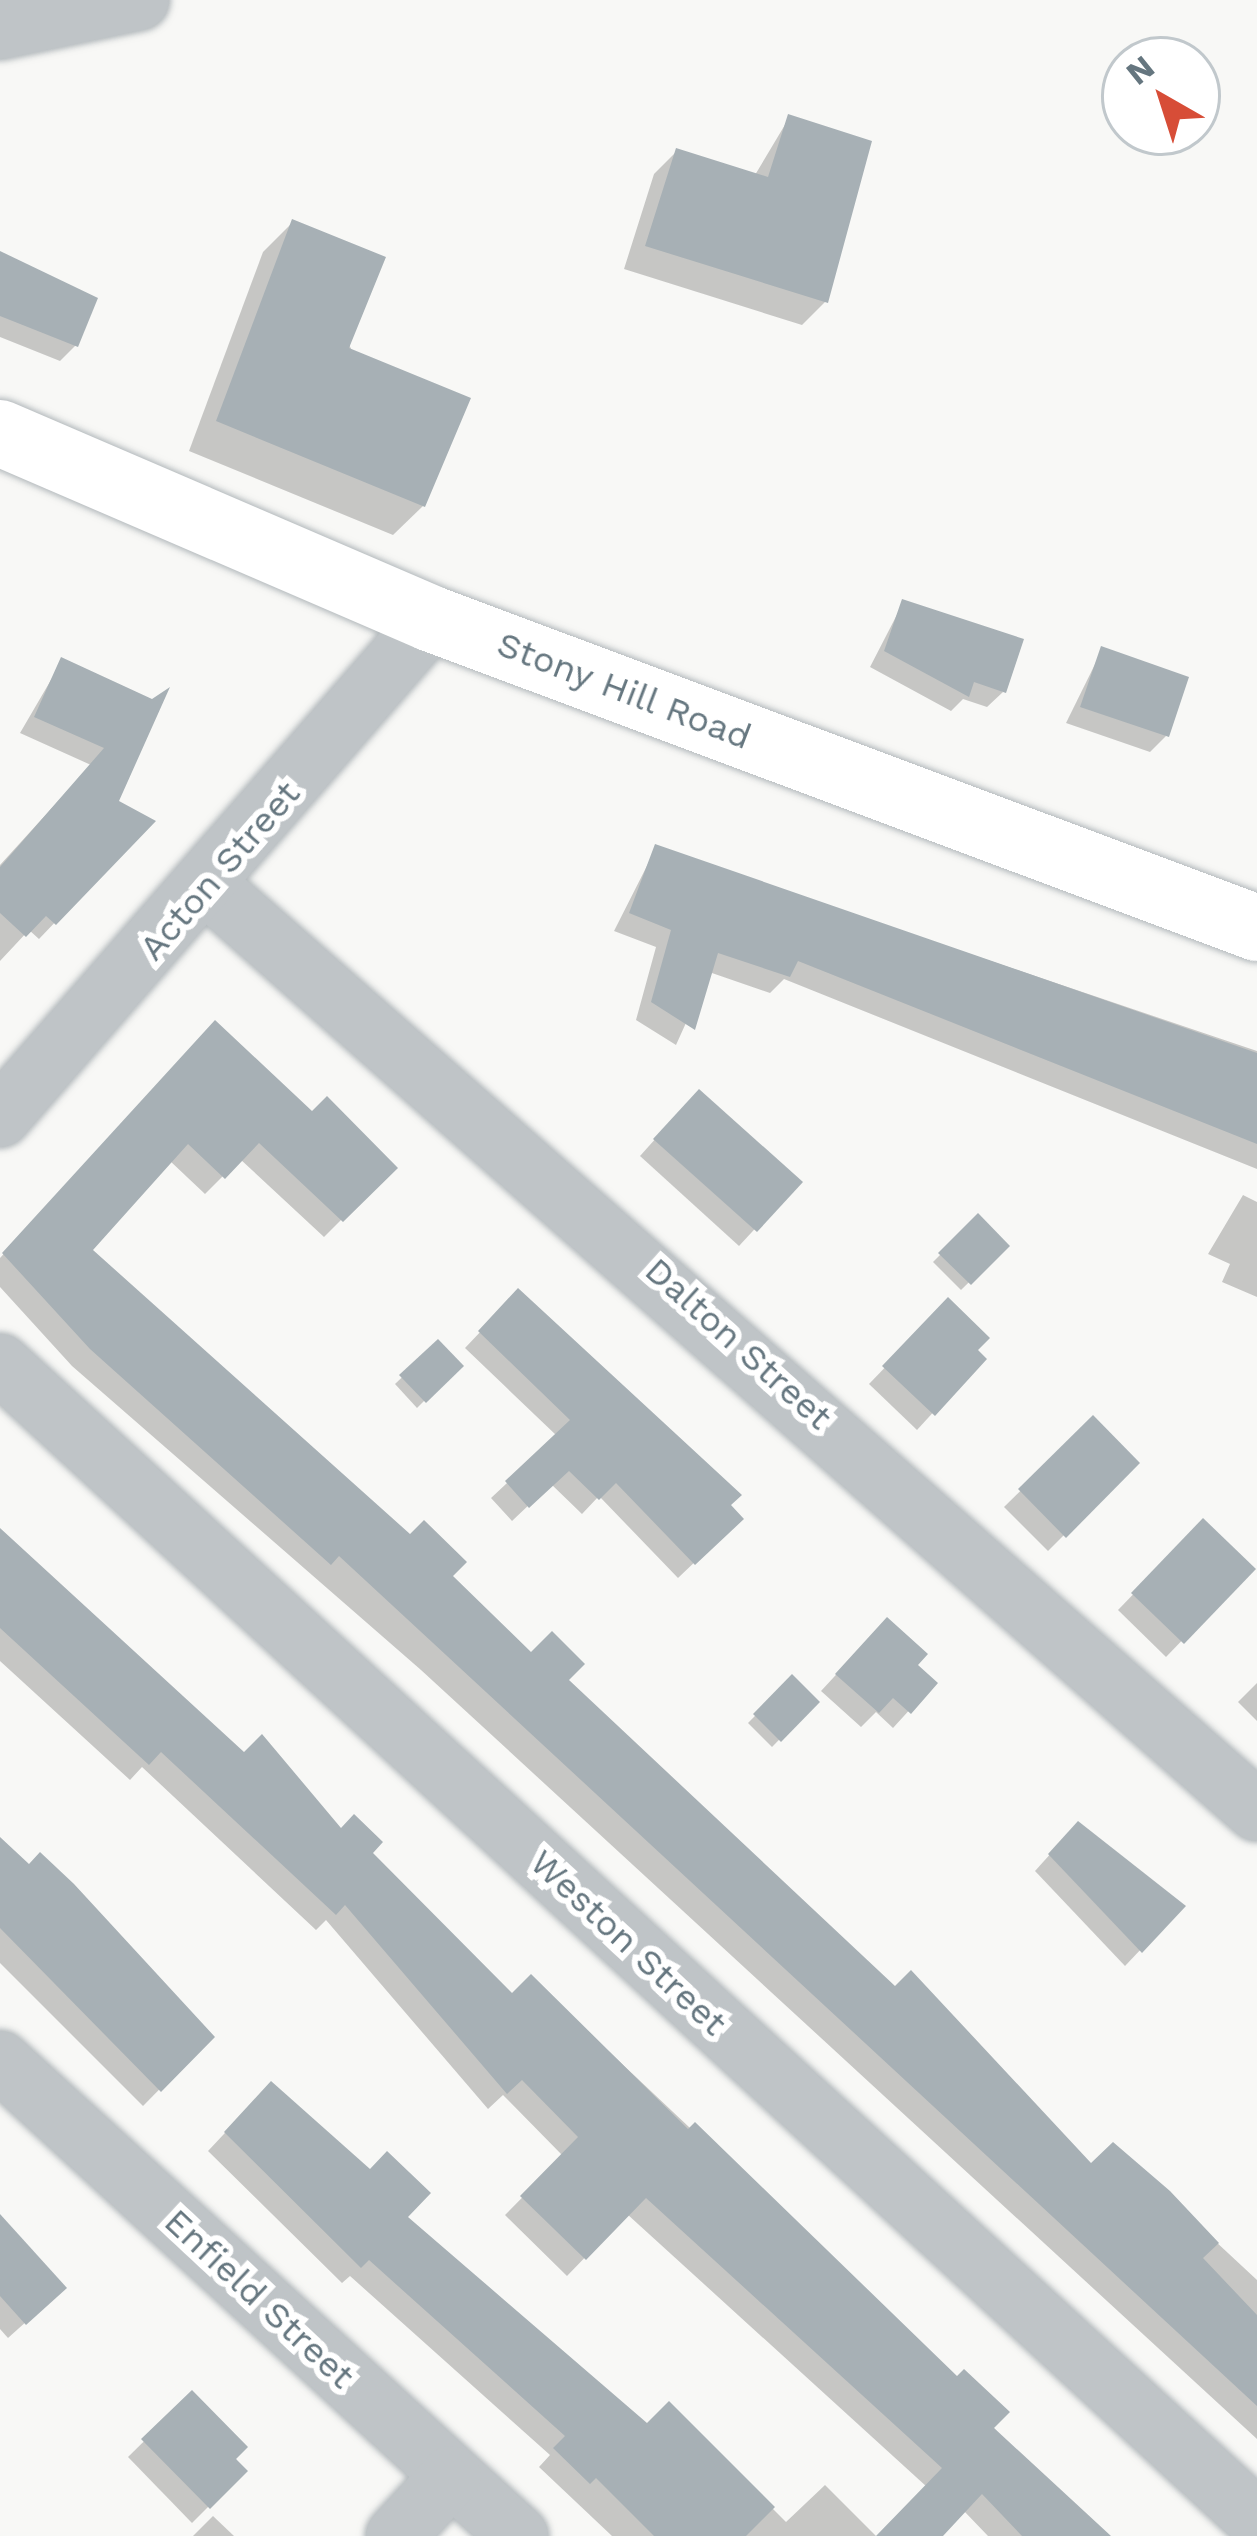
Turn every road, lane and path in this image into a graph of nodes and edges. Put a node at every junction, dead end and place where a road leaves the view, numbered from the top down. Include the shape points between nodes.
1 (139, 0) edge
2 (0, 29) edge
3 (0, 433) edge
4 (433, 619) junction
5 (209, 887) junction
6 (1257, 928) edge
7 (0, 1117) edge
8 (0, 1364) edge
9 (1257, 1811) edge
10 (0, 2061) edge
11 (452, 2476) junction
12 (1257, 2520) edge
13 (396, 2536) edge
14 (518, 2536) edge

1 - 2 street
3 - 4 main road, Stony Hill Road
4 - 5 street, Acton Street
4 - 6 main road, Stony Hill Road
5 - 7 street, Acton Street
5 - 9 street, Dalton Street
8 - 12 street, Weston Street
10 - 11 street, Enfield Street
11 - 13 street
11 - 14 street, Enfield Street

